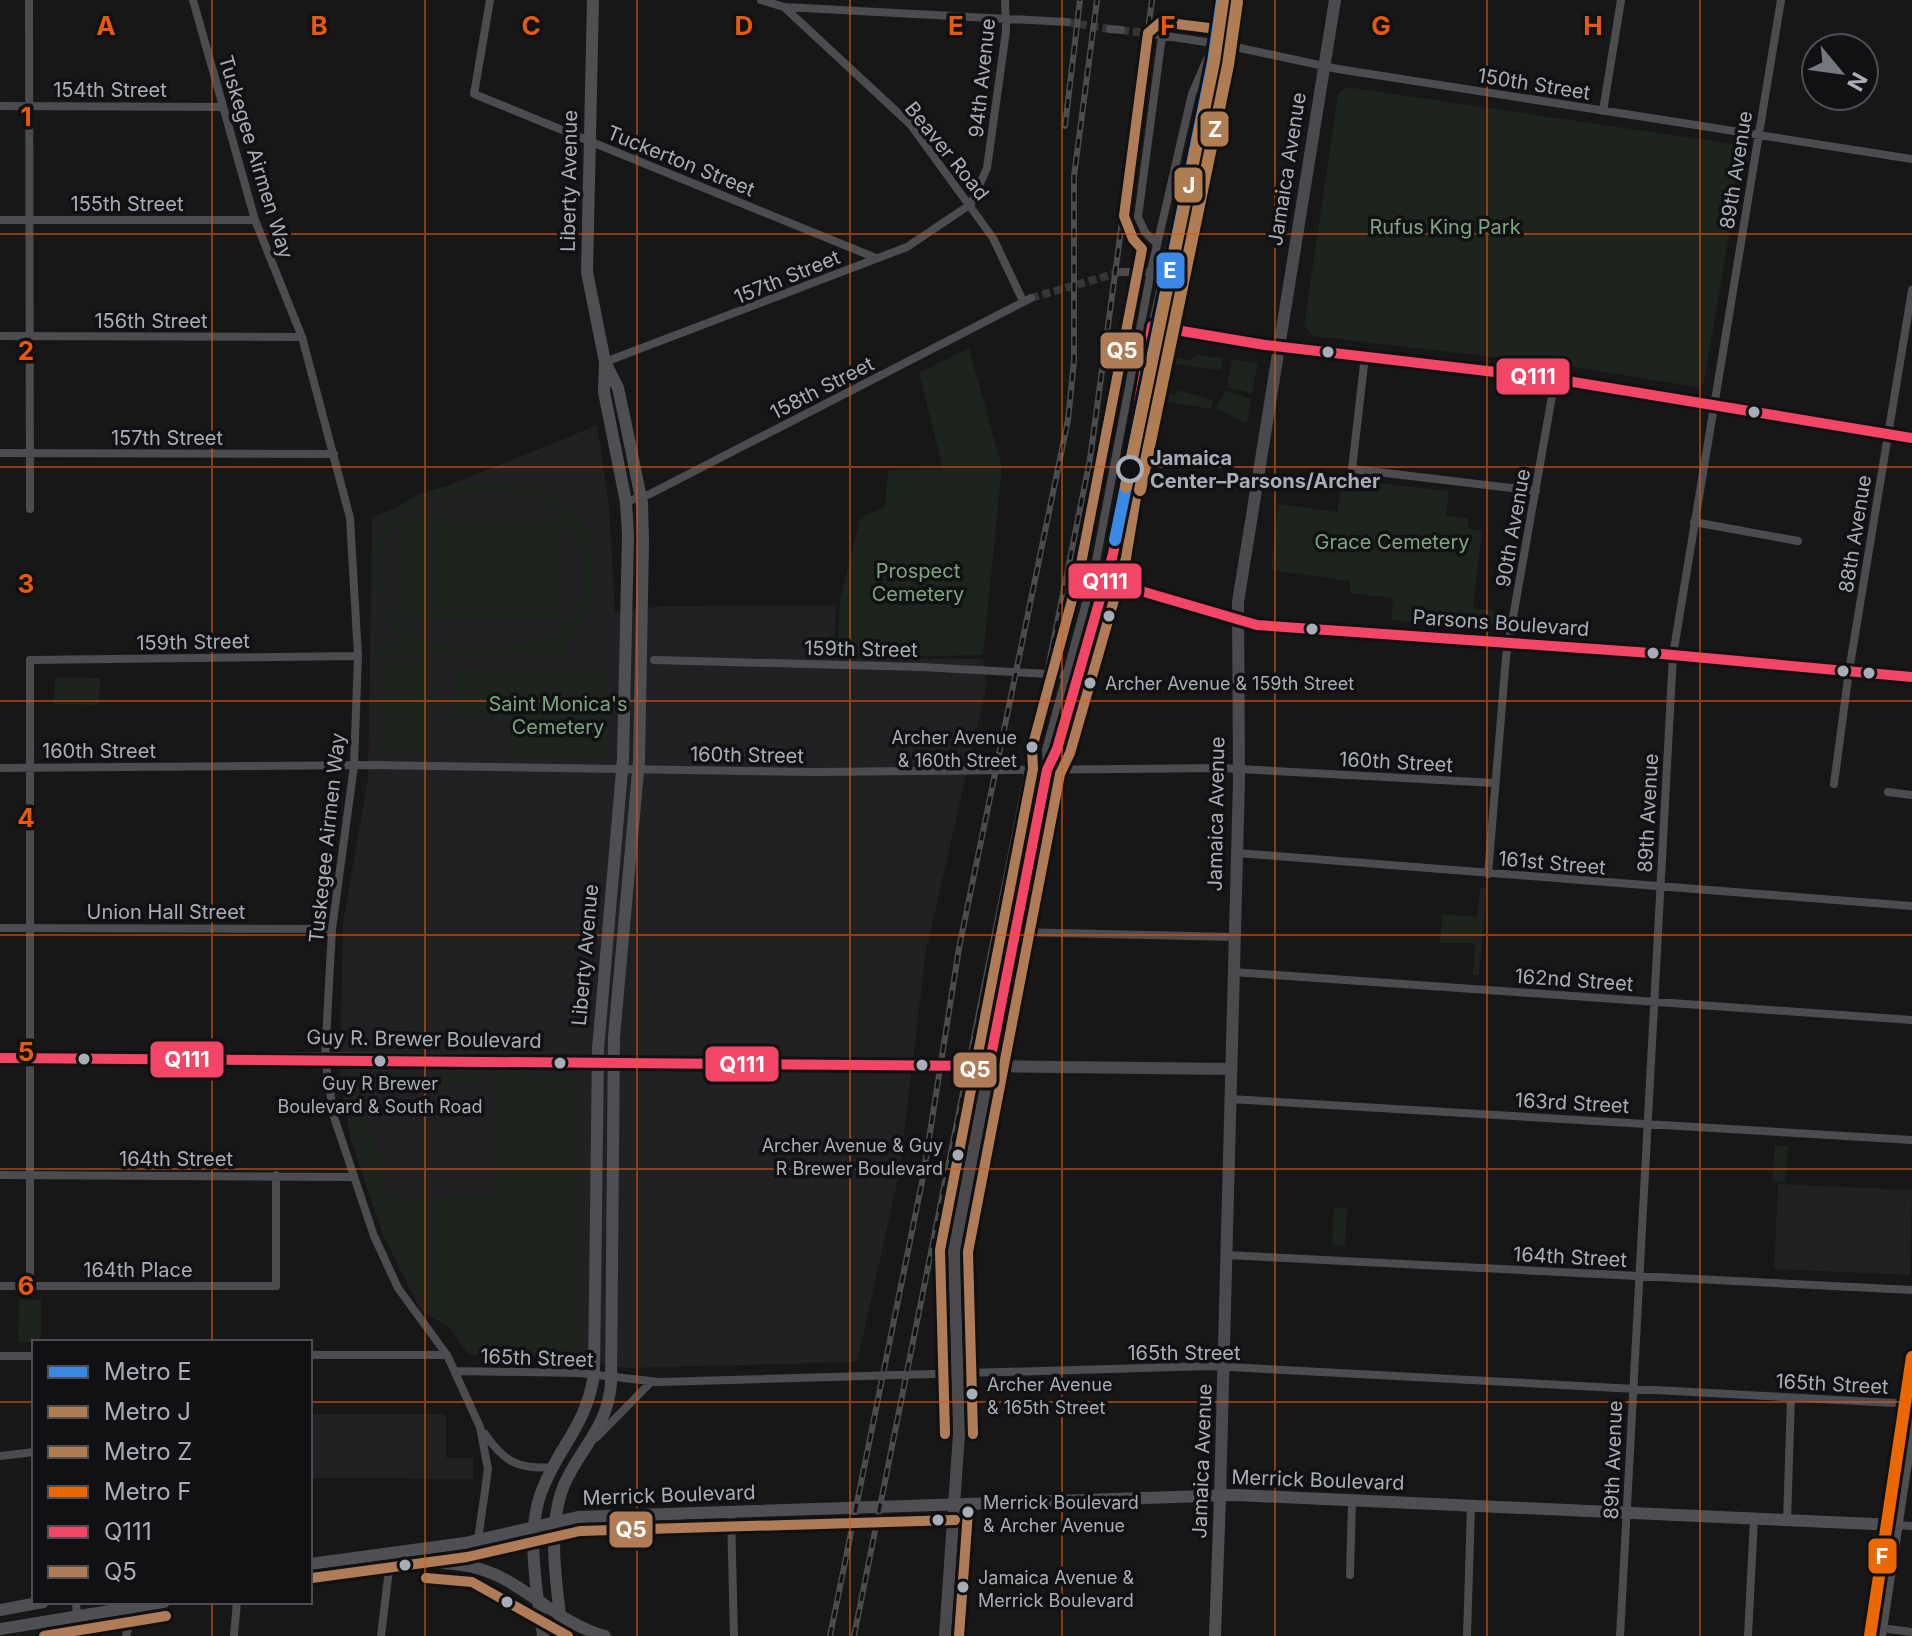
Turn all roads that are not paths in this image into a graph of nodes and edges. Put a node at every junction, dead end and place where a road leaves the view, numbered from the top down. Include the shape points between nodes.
1 (29, 0) edge
2 (193, 0) edge
3 (490, 0) edge
4 (593, 0) edge
5 (761, 0) edge
6 (887, 0) edge
7 (1005, 0) edge
8 (1220, 0) edge
9 (1335, 0) edge
10 (1621, 0) edge
11 (1781, 0) edge
12 (784, 7) junction
13 (887, 11) junction
14 (1006, 17) junction
15 (1067, 22) tunnel mouth
16 (1110, 29) tunnel mouth
17 (1121, 30) tunnel mouth
18 (1214, 43) junction
19 (1323, 65) junction
20 (0, 106) edge
21 (28, 106) junction
22 (220, 107) junction
23 (1603, 111) junction
24 (1758, 135) junction
25 (590, 140) junction
26 (1912, 159) edge
27 (971, 204) junction
28 (0, 220) edge
29 (28, 220) junction
30 (255, 220) junction
31 (1157, 244) junction
32 (876, 258) junction
33 (1121, 272) tunnel mouth
34 (1158, 272) junction
35 (1912, 290) edge
36 (1027, 299) joint
37 (1152, 326) junction
38 (0, 336) edge
39 (28, 336) junction
40 (302, 337) junction
41 (1280, 347) junction
42 (1365, 356) junction
43 (605, 362) junction
44 (1555, 379) junction
45 (1715, 406) junction
46 (1888, 434) junction
47 (1912, 438) edge
48 (0, 453) edge
49 (28, 453) junction
50 (334, 454) junction
51 (1536, 491) junction
52 (641, 498) junction
53 (626, 502) junction
54 (30, 509) dead end
55 (1694, 522) junction
56 (1798, 541) dead end
57 (1100, 579) junction
58 (1239, 621) junction
59 (1510, 642) junction
60 (1673, 655) junction
61 (358, 656) junction
62 (654, 660) dead end
63 (1849, 671) junction
64 (1067, 675) junction
65 (1912, 677) edge
66 (354, 766) junction
67 (0, 768) edge
68 (29, 768) junction
69 (1239, 769) junction
70 (638, 770) junction
71 (1047, 770) junction
72 (622, 771) junction
73 (1494, 783) junction
74 (1834, 784) dead end
75 (1888, 792) dead end
76 (1912, 795) edge
77 (1237, 853) junction
78 (1488, 874) junction
79 (1660, 887) junction
80 (1912, 906) edge
81 (0, 928) edge
82 (29, 928) junction
83 (332, 929) junction
84 (1016, 932) junction
85 (1234, 937) junction
86 (1233, 972) junction
87 (1654, 1001) junction
88 (1912, 1020) edge
89 (0, 1058) edge
90 (29, 1058) junction
91 (325, 1058) junction
92 (597, 1061) junction
93 (614, 1061) junction
94 (989, 1066) junction
95 (1230, 1069) junction
96 (1230, 1099) junction
97 (1648, 1124) junction
98 (1912, 1140) edge
99 (0, 1175) edge
100 (29, 1175) junction
101 (276, 1175) junction
102 (352, 1177) junction
103 (1227, 1255) junction
104 (1639, 1276) junction
105 (30, 1285) junction
106 (0, 1286) edge
107 (1912, 1290) edge
108 (312, 1355) edge
109 (447, 1355) junction
110 (0, 1356) edge
111 (32, 1356) edge
112 (1225, 1367) junction
113 (456, 1371) junction
114 (957, 1373) junction
115 (594, 1375) junction
116 (611, 1377) junction
117 (651, 1382) junction
118 (1632, 1389) junction
119 (1791, 1398) junction
120 (1912, 1404) edge
121 (1912, 1422) edge
122 (480, 1427) junction
123 (593, 1441) junction
124 (32, 1452) edge
125 (0, 1456) edge
126 (553, 1467) junction
127 (1220, 1497) junction
128 (1352, 1501) junction
129 (955, 1506) junction
130 (1471, 1507) junction
131 (731, 1513) junction
132 (1626, 1514) junction
133 (1754, 1519) junction
134 (556, 1521) junction
135 (1787, 1521) junction
136 (1896, 1525) junction
137 (534, 1526) junction
138 (1912, 1526) edge
139 (478, 1540) junction
140 (312, 1564) edge
141 (389, 1569) junction
142 (1350, 1575) dead end
143 (312, 1579) edge
144 (538, 1601) junction
145 (32, 1604) edge
146 (76, 1604) edge
147 (152, 1604) edge
148 (237, 1604) edge
149 (134, 1607) junction
150 (0, 1610) edge
151 (560, 1615) junction
152 (77, 1616) junction
153 (7, 1631) edge
154 (1881, 1632) edge
155 (1912, 1632) edge
156 (126, 1636) edge
157 (234, 1636) edge
158 (381, 1636) edge
159 (543, 1636) edge
160 (561, 1636) edge
161 (605, 1636) edge
162 (734, 1636) edge
163 (945, 1636) edge
164 (1215, 1636) edge
165 (1467, 1636) edge
166 (1620, 1636) edge
167 (1748, 1636) edge

1 - 21 street
2 - 22 street, Tuskegee Airmen Way
3 - 25 street, Tuckerton Street via 474,94
4 - 25 main road, Liberty Avenue
5 - 12 street
6 - 13 street
7 - 14 street, 94th Avenue
8 - 18 main road
9 - 19 main road, Jamaica Avenue
10 - 23 street
11 - 24 street, 89th Avenue
12 - 13 street
12 - 27 street, Beaver Road via 910,124
13 - 14 street
14 - 15 street
14 - 27 street, 94th Avenue via 987,168
16 - 17 street
18 - 19 street, 150th Street
18 - 31 street via 1192,94
18 - 31 street, 150th Street via 1157,35 1138,217
18 - 34 main road
19 - 23 street, 150th Street
19 - 41 main road, Jamaica Avenue
20 - 21 street, 154th Street
21 - 22 street, 154th Street
21 - 29 street
22 - 30 street, Tuskegee Airmen Way
23 - 24 street, 150th Street
24 - 26 street, 150th Street
24 - 45 street, 89th Avenue
25 - 32 street, Tuckerton Street
25 - 43 main road, Liberty Avenue via 587,272
27 - 32 street, 157th Street via 907,247
27 - 36 street, Beaver Road
28 - 29 street, 155th Street
29 - 30 street, 155th Street
29 - 39 street
30 - 40 street, Tuskegee Airmen Way
31 - 34 street
32 - 43 street, 157th Street
33 - 34 street
34 - 37 main road
34 - 57 street
35 - 46 street, 88th Avenue
36 - 52 street, 158th Street
37 - 41 street
37 - 57 main road
38 - 39 street, 156th Street
39 - 40 street, 156th Street
39 - 49 street
40 - 50 street, Tuskegee Airmen Way
41 - 42 street
41 - 58 main road, Jamaica Avenue via 1246,546
42 - 44 street
42 - 51 street via 1352,469
43 - 52 main road, Liberty Avenue via 618,388
43 - 53 main road, Liberty Avenue via 604,392
44 - 45 street
44 - 51 street, 90th Avenue
45 - 46 street
45 - 55 street, 89th Avenue
46 - 47 street
46 - 63 street, 88th Avenue
48 - 49 street, 157th Street
49 - 50 street, 157th Street
49 - 54 street
50 - 61 street, Tuskegee Airmen Way via 350,518
51 - 59 street, 90th Avenue
52 - 53 street, 158th Street
52 - 70 main road, Liberty Avenue
53 - 72 main road, Liberty Avenue
55 - 56 street
55 - 60 street, 89th Avenue
57 - 58 main road, Parsons Boulevard
57 - 64 street
57 - 71 main road via 1057,749
58 - 59 main road, Parsons Boulevard via 1315,632
58 - 69 main road, Jamaica Avenue
59 - 60 main road, Parsons Boulevard
59 - 73 street, 90th Avenue
60 - 63 main road, Parsons Boulevard
60 - 79 street, 89th Avenue
61 - 66 street, Tuskegee Airmen Way
61 - 68 street, 159th Street via 30,660
62 - 64 street, 159th Street
63 - 65 main road, Parsons Boulevard
63 - 74 street, 88th Avenue
64 - 71 street via 1046,750
66 - 68 street, 160th Street
66 - 72 street, 160th Street
66 - 83 street, Tuskegee Airmen Way
67 - 68 street, 160th Street
68 - 82 street
69 - 71 street, 160th Street
69 - 73 street, 160th Street
69 - 77 main road, Jamaica Avenue
70 - 71 street, 160th Street
70 - 72 street, 160th Street
70 - 93 main road, Liberty Avenue
71 - 84 main road
72 - 92 main road, Liberty Avenue
73 - 78 street, 90th Avenue
75 - 76 street
77 - 78 street, 161st Street
77 - 85 main road, Jamaica Avenue
78 - 79 street, 161st Street
79 - 80 street, 161st Street
79 - 87 street, 89th Avenue
81 - 82 street, Union Hall Street
82 - 83 street, Union Hall Street
82 - 90 street
83 - 91 street, Tuskegee Airmen Way
84 - 85 street
84 - 94 main road
85 - 86 main road, Jamaica Avenue
86 - 87 street, 162nd Street
86 - 95 main road, Jamaica Avenue
87 - 88 street, 162nd Street
87 - 97 street, 89th Avenue
89 - 90 main road, Guy R. Brewer Boulevard
90 - 91 main road, Guy R. Brewer Boulevard
90 - 100 street
91 - 92 main road, Guy R. Brewer Boulevard
91 - 102 street, Tuskegee Airmen Way via 334,1117
92 - 93 main road, Guy R. Brewer Boulevard
92 - 115 main road, Liberty Avenue
93 - 94 main road, Guy R. Brewer Boulevard
93 - 116 main road, Liberty Avenue
94 - 95 main road, Guy R. Brewer Boulevard
94 - 114 main road via 954,1251
95 - 96 main road, Jamaica Avenue
96 - 97 street, 163rd Street
96 - 103 main road, Jamaica Avenue
97 - 98 street, 163rd Street
97 - 104 street, 89th Avenue
99 - 100 street, 164th Street
100 - 101 street, 164th Street
100 - 105 street
101 - 102 street, 164th Street
101 - 105 street, 164th Place via 276,1286
102 - 109 street, Tuskegee Airmen Way via 398,1288
103 - 104 street, 164th Street
103 - 112 main road, Jamaica Avenue
104 - 107 street, 164th Street
104 - 118 street, 89th Avenue
105 - 106 street, 164th Place
108 - 109 street
109 - 113 street, Tuskegee Airmen Way
110 - 111 street
112 - 114 street, 165th Street
112 - 118 street, 165th Street
112 - 127 main road, Jamaica Avenue
113 - 115 street, 165th Street
113 - 122 street, Tuskegee Airmen Way
114 - 117 street, 165th Street
114 - 129 main road
115 - 116 street, 165th Street
115 - 126 main road, Liberty Avenue via 576,1433
116 - 117 street, 165th Street
116 - 123 main road, Liberty Avenue
117 - 123 street, Liberty Avenue
118 - 119 street, 165th Street
118 - 132 street, 89th Avenue
119 - 120 street, 165th Street
119 - 135 street
121 - 136 main road
122 - 126 street, Tuskegee Airmen Way via 510,1463
122 - 139 street, Tuskegee Airmen Way via 488,1469
123 - 134 main road, Liberty Avenue via 567,1479
124 - 125 street
126 - 137 main road, Liberty Avenue
127 - 128 main road, Merrick Boulevard
127 - 129 main road, Merrick Boulevard
127 - 164 main road, Jamaica Avenue
128 - 130 main road, Merrick Boulevard
128 - 142 street
129 - 131 main road, Merrick Boulevard
129 - 163 main road
130 - 132 main road, Merrick Boulevard
130 - 165 street
131 - 134 main road, Merrick Boulevard
131 - 162 street
132 - 133 main road, Merrick Boulevard
132 - 166 street, 89th Avenue
133 - 135 main road, Merrick Boulevard
133 - 167 street
134 - 137 main road, Merrick Boulevard
134 - 151 main road, Liberty Avenue
135 - 136 main road, Merrick Boulevard
136 - 138 street
136 - 154 main road
137 - 139 main road, Merrick Boulevard
137 - 144 main road, Liberty Avenue
139 - 140 main road, Merrick Boulevard
141 - 143 main road
141 - 144 main road via 441,1562 466,1565 504,1579
141 - 158 street
144 - 151 main road
144 - 159 main road, Liberty Avenue
145 - 150 main road
146 - 152 street
147 - 149 main road
148 - 157 street
149 - 152 main road
149 - 156 street
151 - 160 main road, Liberty Avenue
151 - 161 main road
152 - 153 main road
154 - 155 street

